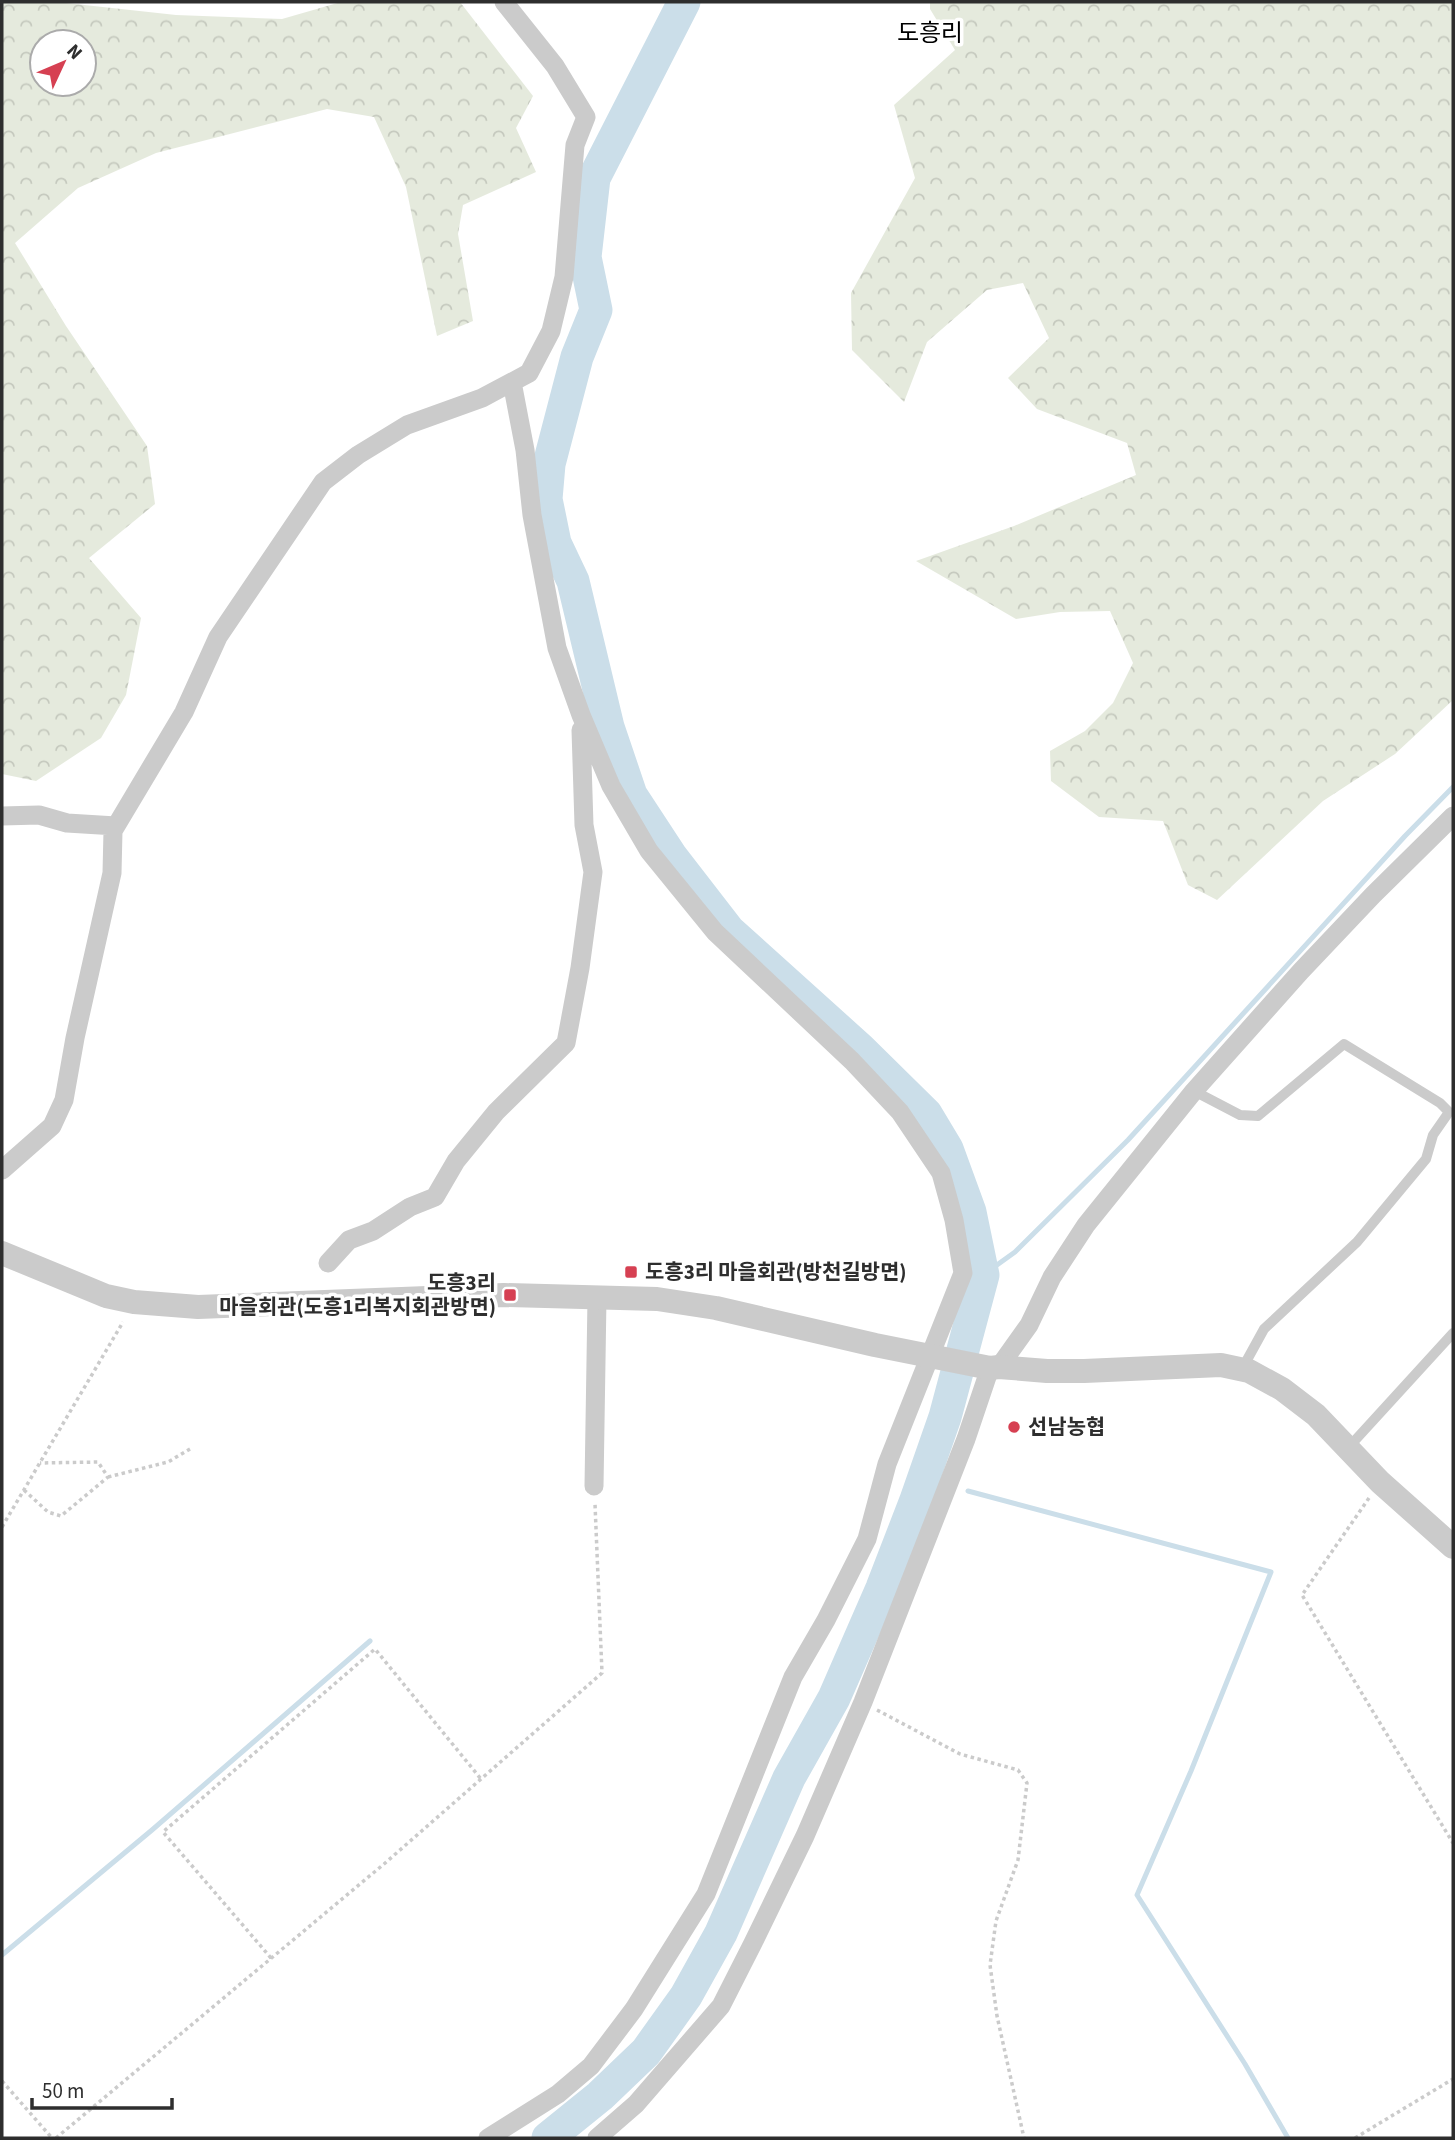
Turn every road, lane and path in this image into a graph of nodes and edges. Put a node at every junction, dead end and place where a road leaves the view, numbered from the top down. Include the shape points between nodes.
1 (505, 2) edge
2 (512, 382) junction
3 (580, 715) junction
4 (2, 816) edge
5 (1453, 816) edge
6 (116, 826) junction
7 (1194, 1091) junction
8 (2, 1170) edge
9 (2, 1253) edge
10 (328, 1263) dead end
11 (597, 1298) junction
12 (134, 1302) junction
13 (1453, 1333) edge
14 (936, 1358) junction
15 (989, 1367) junction
16 (1242, 1370) junction
17 (1348, 1448) junction
18 (190, 1449) dead end
19 (40, 1463) junction
20 (108, 1477) junction
21 (1380, 1482) junction
22 (594, 1486) joint
23 (24, 1490) junction
24 (2, 1527) edge
25 (1453, 1548) edge
26 (863, 1702) junction
27 (481, 1779) junction
28 (1453, 1843) edge
29 (271, 1958) junction
30 (1453, 2079) edge
31 (2, 2081) edge
32 (54, 2138) edge
33 (488, 2138) edge
34 (597, 2138) edge
35 (1024, 2138) edge
36 (1355, 2138) edge

1 - 2 street via 555,66 586,117 575,145 564,277 551,331 529,373
2 - 3 street via 557,648
2 - 6 street via 407,425 323,482 218,637 184,712
3 - 10 street via 584,825 593,872 566,1043 496,1112 456,1161 435,1197 349,1240
3 - 14 street via 611,786 649,851 715,932 900,1112 941,1173 963,1273
4 - 6 street
5 - 7 street via 1301,971
6 - 8 street via 112,873 64,1100 52,1126
7 - 15 street via 1086,1225 1052,1277 1029,1325
7 - 16 lane via 1240,1115 1258,1116 1344,1044 1449,1112 1433,1135 1426,1159 1357,1242 1264,1329
9 - 12 street via 106,1296
11 - 12 street via 504,1295 198,1307
11 - 14 street via 657,1299 716,1308
11 - 22 street
12 - 19 path
13 - 17 lane
14 - 15 street
14 - 33 street via 887,1464 867,1539 793,1676 706,1894 634,2010 592,2066 558,2094
15 - 16 street via 1047,1371 1221,1365
15 - 26 street
16 - 17 street via 1282,1389
17 - 21 street
18 - 20 path via 168,1462
19 - 20 path via 98,1462
19 - 23 path
20 - 23 path via 61,1516 48,1512
21 - 25 street
21 - 28 path via 1302,1595
22 - 27 path via 603,1673
23 - 24 path
26 - 34 street via 721,2006 636,2104
26 - 35 path via 960,1754 1018,1770 1027,1783 1018,1860 996,1921 990,1965
27 - 29 path
27 - 29 path via 374,1649 163,1832
29 - 32 path
30 - 36 path
31 - 32 path

